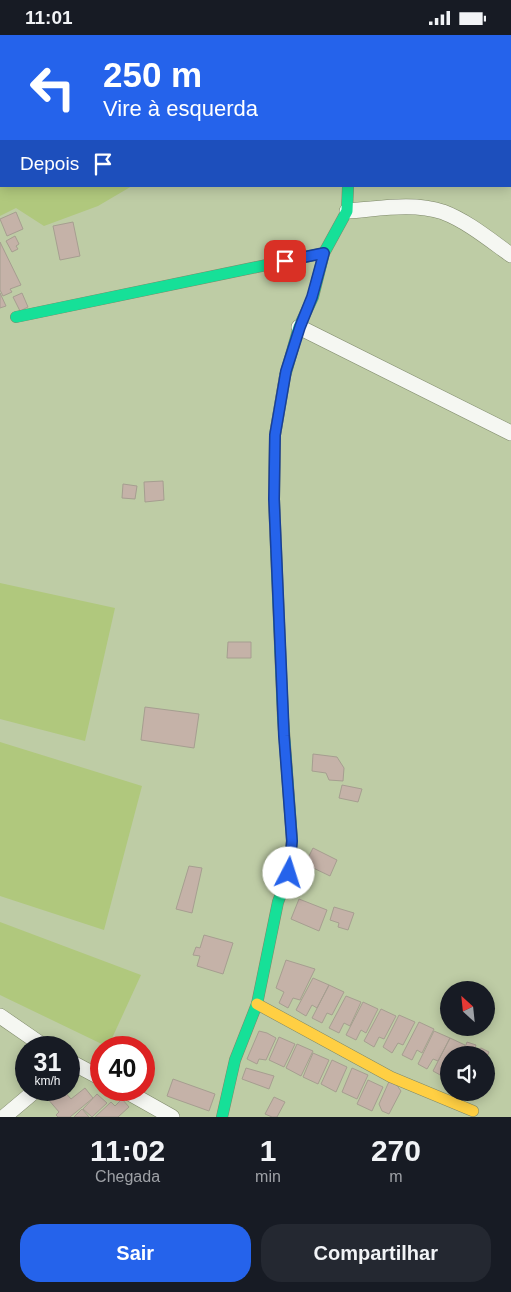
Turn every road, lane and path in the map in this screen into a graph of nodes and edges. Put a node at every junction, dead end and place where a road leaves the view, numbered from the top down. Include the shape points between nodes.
1 (348, 187) edge
2 (347, 211) junction
3 (324, 253) junction
4 (511, 255) edge
5 (16, 317) dead end
6 (300, 327) junction
7 (511, 433) edge
8 (257, 1004) junction
9 (0, 1017) edge
10 (28, 1036) edge
11 (15, 1100) edge
12 (23, 1101) edge
13 (144, 1101) edge
14 (473, 1111) dead end
15 (0, 1112) edge
16 (4, 1117) edge
17 (172, 1117) edge
18 (222, 1117) edge

1 - 2 street
2 - 3 street
2 - 4 street via 413,207 442,212 466,224
3 - 5 street
3 - 6 street
6 - 7 street
6 - 8 street via 286,371 275,435 274,499 292,841 289,873 278,902
8 - 14 street via 391,1077
8 - 18 street via 235,1060
9 - 10 street
11 - 15 street
12 - 16 street
13 - 17 street

